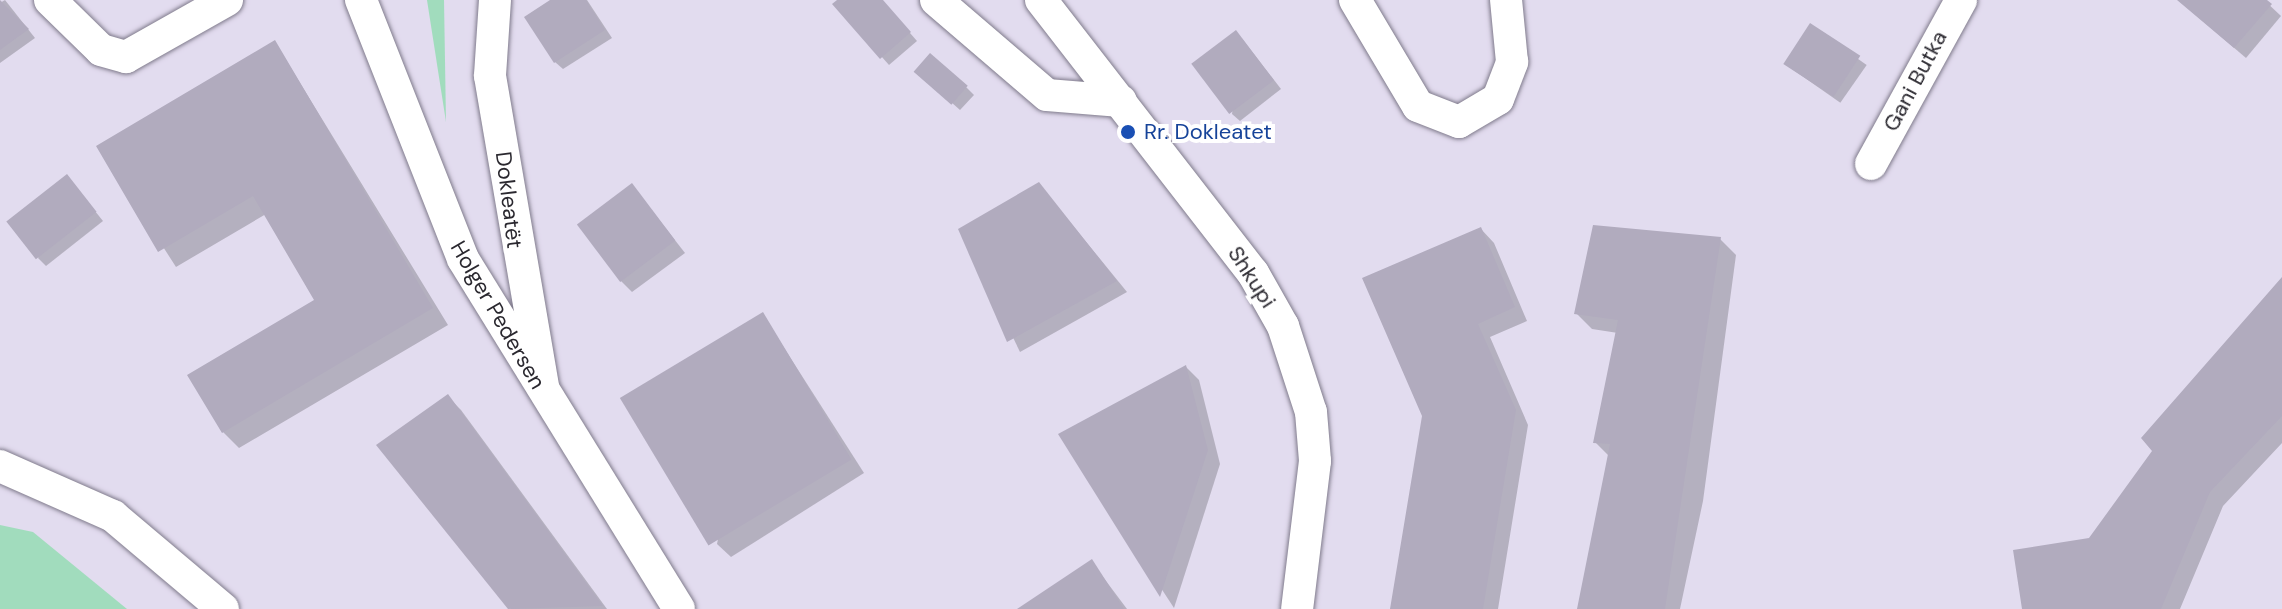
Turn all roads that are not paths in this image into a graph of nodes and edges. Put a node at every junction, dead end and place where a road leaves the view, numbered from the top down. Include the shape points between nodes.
1 (50, 0) edge
2 (227, 0) edge
3 (361, 0) edge
4 (495, 0) edge
5 (936, 0) edge
6 (1041, 0) edge
7 (1355, 0) edge
8 (1506, 0) edge
9 (1961, 0) edge
10 (1121, 101) junction
11 (1871, 164) dead end
12 (544, 397) junction
13 (0, 466) edge
14 (223, 609) edge
15 (679, 609) edge
16 (1297, 609) edge

1 - 2 street via 101,50 126,57
3 - 12 street, Holger Pedersen via 434,197
4 - 12 street, Dokleatët via 490,76
5 - 10 street via 1047,95
6 - 10 street, Shkupi
7 - 8 street via 1418,106 1459,122 1498,99 1507,75
9 - 11 street, Gani Butka
10 - 16 street, Shkupi via 1253,273 1302,373 1315,461
12 - 15 street, Holger Pedersen
13 - 14 street via 113,516

